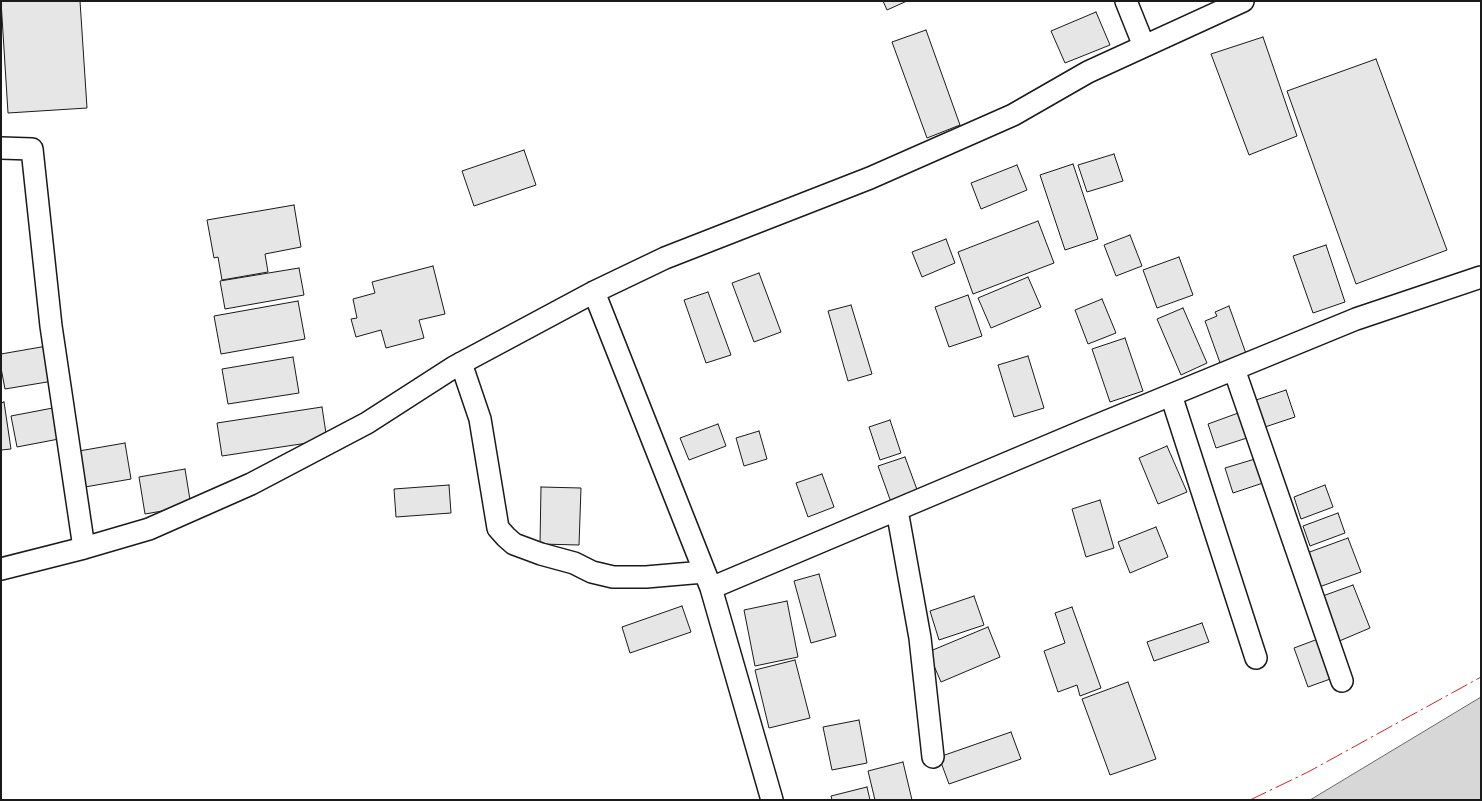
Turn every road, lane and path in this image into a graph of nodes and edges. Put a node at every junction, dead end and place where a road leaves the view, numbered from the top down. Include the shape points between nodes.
1 (1126, 1) edge
2 (1242, 1) edge
3 (1144, 46) junction
4 (1, 148) edge
5 (1481, 277) edge
6 (594, 292) junction
7 (462, 363) junction
8 (1234, 369) junction
9 (1172, 395) junction
10 (897, 510) junction
11 (84, 548) junction
12 (1, 569) edge
13 (707, 580) junction
14 (1256, 658) dead end
15 (1342, 681) dead end
16 (933, 757) dead end
17 (772, 800) edge

1 - 3 street
2 - 3 street
3 - 6 street via 1088,72 1004,119 870,178 665,258
4 - 11 street via 32,149 51,326
5 - 8 street via 1356,319
6 - 7 street
6 - 13 street
7 - 11 street via 367,424 251,484 149,529
7 - 13 street via 480,419 498,528 506,537 514,544 612,577 665,576
8 - 9 street
8 - 15 street
9 - 10 street
9 - 14 street
10 - 13 street
10 - 16 street via 920,638
11 - 12 street
13 - 17 street

